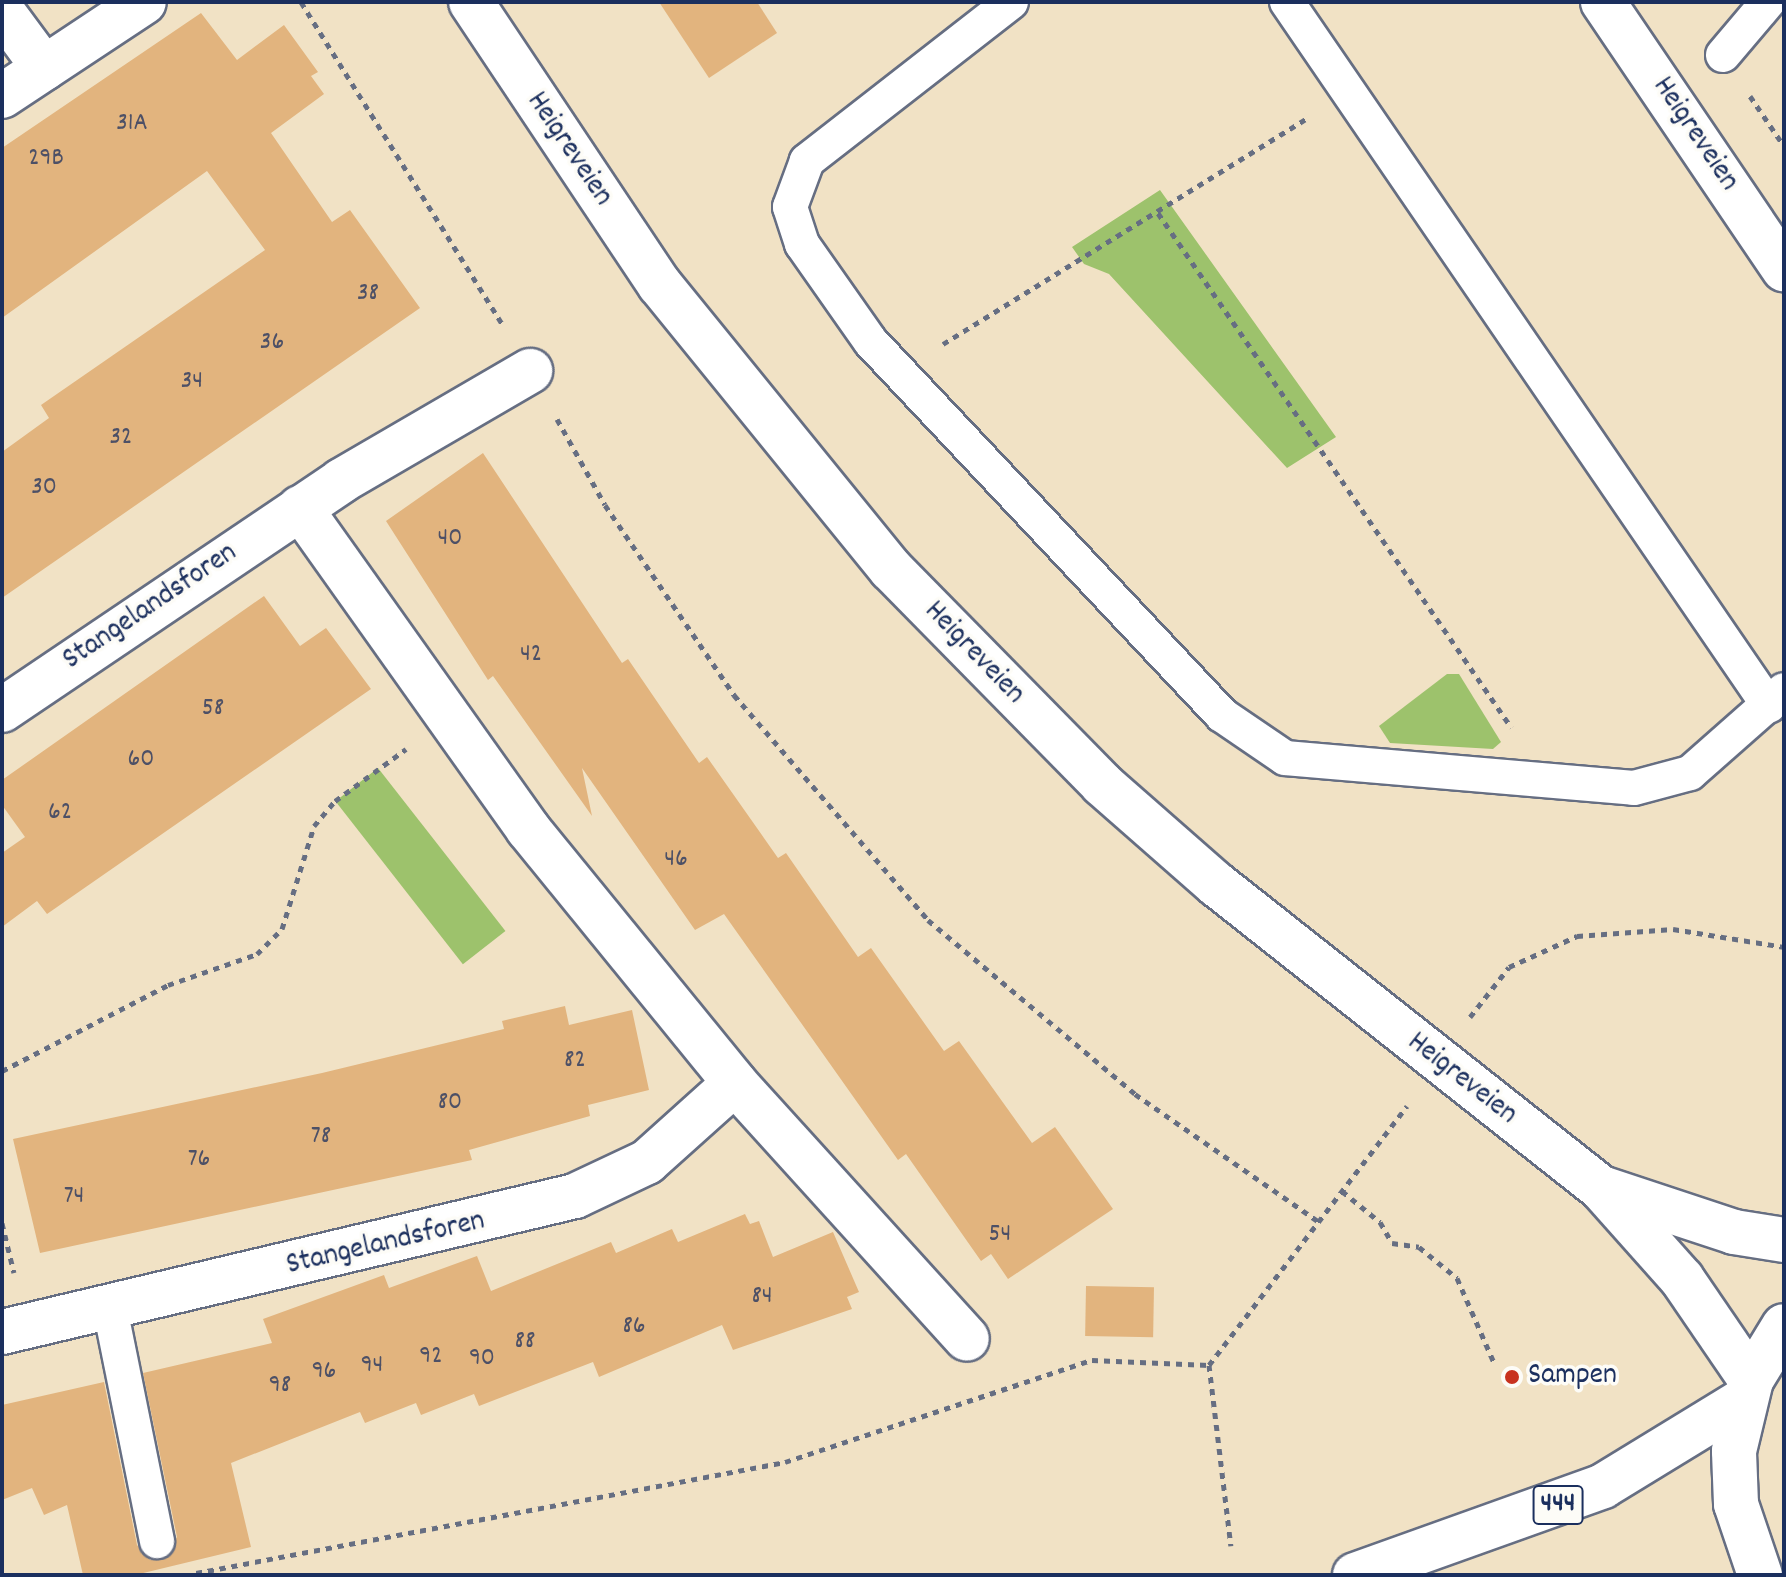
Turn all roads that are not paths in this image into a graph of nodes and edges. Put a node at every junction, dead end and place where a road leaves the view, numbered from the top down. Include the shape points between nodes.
1 (144, 2) edge
2 (471, 2) edge
3 (1011, 2) edge
4 (1287, 2) edge
5 (1603, 2) edge
6 (1768, 2) edge
7 (2, 11) edge
8 (1723, 55) dead end
9 (44, 68) junction
10 (2, 96) edge
11 (1784, 269) edge
12 (530, 371) road end
13 (300, 508) junction
14 (1776, 698) edge
15 (2, 710) edge
16 (735, 1083) junction
17 (1601, 1188) junction
18 (1784, 1240) edge
19 (110, 1308) junction
20 (1784, 1326) edge
21 (2, 1332) edge
22 (967, 1339) dead end
23 (1748, 1390) junction
24 (157, 1541) dead end
25 (1355, 1575) edge
26 (1760, 1575) edge

1 - 9 main road
2 - 17 main road, Heigreveien via 660,285 793,457 963,644 1216,884
3 - 14 lane via 807,161 790,207 802,244 900,373 1222,715 1285,758 1634,788 1690,773
4 - 14 lane
5 - 11 main road, Heigreveien
6 - 8 lane
7 - 9 main road
9 - 10 main road
12 - 13 main road, Stangelandsforen
13 - 15 main road, Stangelandsforen
13 - 16 main road via 528,829
16 - 19 main road, Stangelandsforen via 647,1162 575,1196
16 - 22 main road
17 - 18 main road, Heigreveien via 1734,1232
17 - 23 main road, Heigreveien via 1682,1279
19 - 21 main road, Stangelandsforen
19 - 24 lane
20 - 23 main road, 444
23 - 25 main road, 444 via 1603,1486
23 - 26 main road, 444 via 1734,1451 1736,1504

